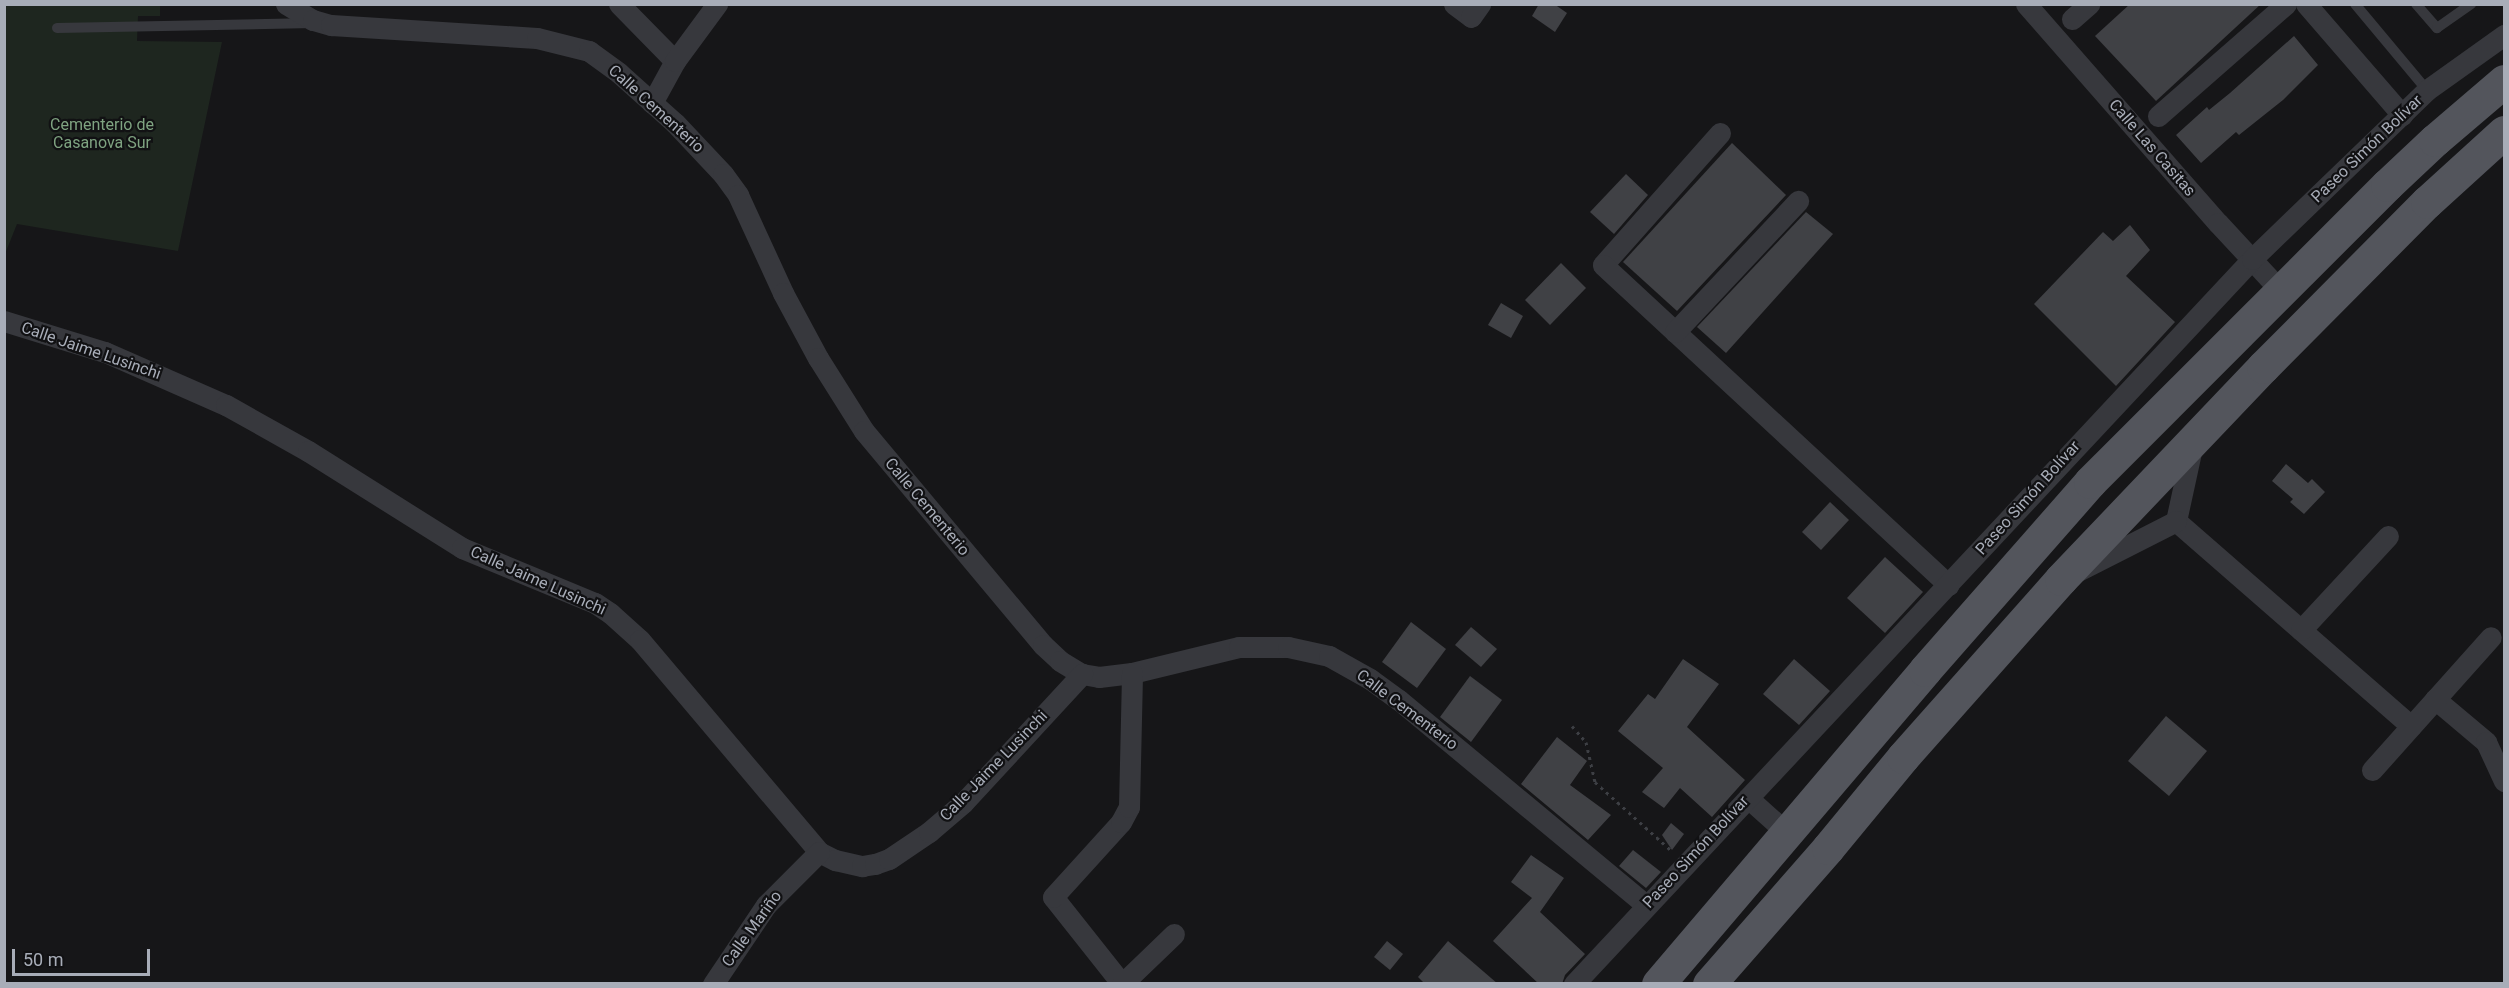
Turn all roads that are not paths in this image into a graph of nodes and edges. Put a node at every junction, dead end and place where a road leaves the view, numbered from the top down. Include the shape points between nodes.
1 (286, 4) edge
2 (619, 4) edge
3 (717, 4) edge
4 (1454, 4) edge
5 (1480, 4) edge
6 (2026, 4) edge
7 (2089, 4) edge
8 (2286, 4) edge
9 (2306, 4) edge
10 (2355, 4) edge
11 (2416, 4) edge
12 (2471, 4) edge
13 (2072, 19) dead end
14 (322, 23) junction
15 (57, 28) dead end
16 (2505, 35) edge
17 (675, 61) junction
18 (2505, 81) edge
19 (2427, 90) junction
20 (652, 103) junction
21 (2402, 115) junction
22 (2158, 116) dead end
23 (2505, 132) edge
24 (1720, 133) dead end
25 (1798, 201) dead end
26 (2252, 259) junction
27 (2280, 290) junction
28 (4, 321) edge
29 (1675, 332) junction
30 (2194, 440) junction
31 (2176, 521) junction
32 (2388, 537) dead end
33 (2061, 579) junction
34 (1949, 585) junction
35 (2301, 630) junction
36 (2491, 637) dead end
37 (1132, 673) junction
38 (1082, 674) junction
39 (2435, 699) junction
40 (2411, 726) junction
41 (2372, 770) dead end
42 (2505, 781) edge
43 (1748, 798) junction
44 (1787, 833) junction
45 (819, 852) junction
46 (1646, 905) junction
47 (1174, 934) dead end
48 (713, 984) edge
49 (1122, 984) edge
50 (1574, 984) edge
51 (1658, 984) edge
52 (1709, 984) edge

1 - 14 street, Calle Cementerio
2 - 17 street
3 - 17 street
4 - 5 street via 1471,17
6 - 26 street, Calle Las Casitas
7 - 13 street
8 - 22 street
9 - 21 street
10 - 19 lane
11 - 12 lane via 2437,28
14 - 15 lane
14 - 20 street, Calle Cementerio via 537,38 575,46 603,60
16 - 19 street, Paseo Simón Bolívar
17 - 20 street
18 - 27 main road via 2435,140
19 - 21 street, Paseo Simón Bolívar
20 - 38 street, Calle Cementerio via 703,151 738,195 799,324 864,431 1043,645
21 - 26 street, Paseo Simón Bolívar
23 - 30 main road via 2427,202
24 - 29 street via 1603,266
25 - 29 street
26 - 27 street, Calle Las Casitas
26 - 34 street, Paseo Simón Bolívar
27 - 44 main road via 2090,482
28 - 45 street, Calle Jaime Lusinchi via 105,352 217,401 308,451 462,548 595,603 640,640
29 - 34 street
30 - 31 street
30 - 33 main road
31 - 33 street
31 - 35 street
32 - 35 street
33 - 52 main road
34 - 43 street, Paseo Simón Bolívar
35 - 40 street
36 - 39 street
37 - 38 street, Calle Cementerio via 1099,677
37 - 46 street, Calle Cementerio via 1218,650 1255,646 1311,652 1344,663 1399,700
37 - 49 street via 1129,807 1121,822 1053,897
38 - 45 street, Calle Jaime Lusinchi via 963,803 929,832 889,859 862,866
39 - 40 street
39 - 42 street via 2486,741
40 - 41 street
43 - 44 street
43 - 46 street, Paseo Simón Bolívar
44 - 51 main road
45 - 48 street, Calle Mariño via 766,905
46 - 50 street, Paseo Simón Bolívar
47 - 49 street

